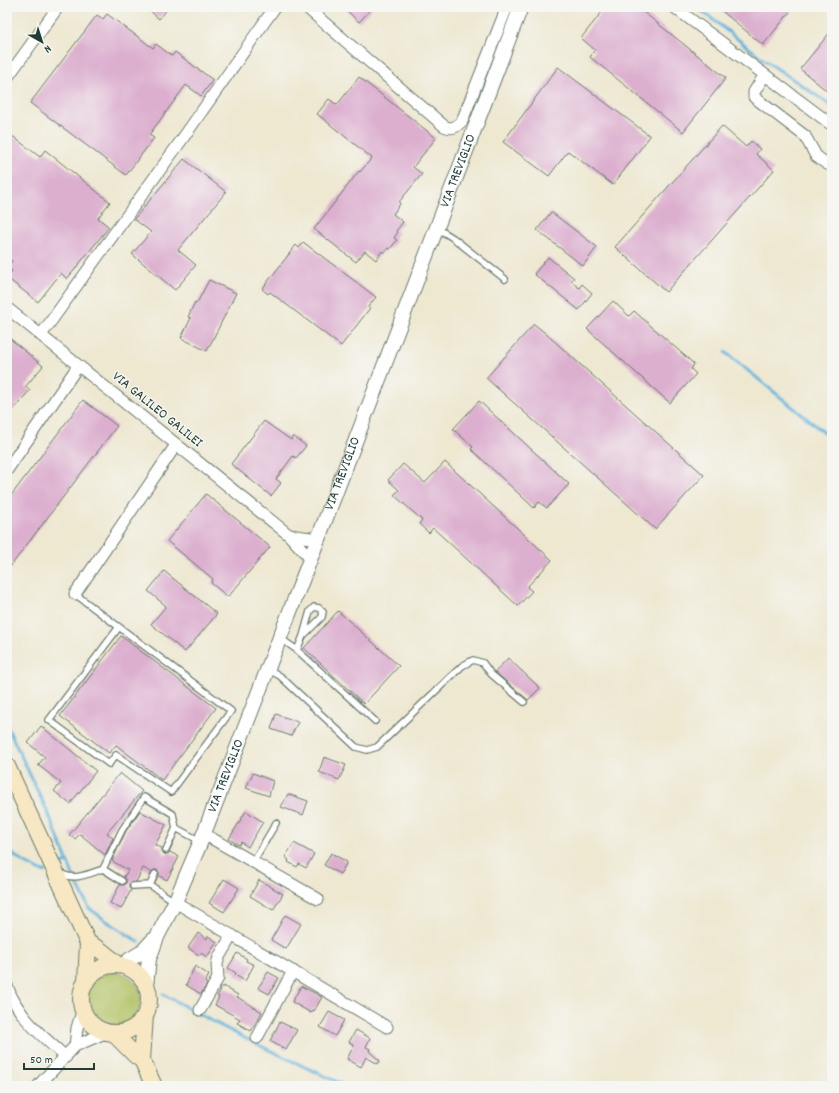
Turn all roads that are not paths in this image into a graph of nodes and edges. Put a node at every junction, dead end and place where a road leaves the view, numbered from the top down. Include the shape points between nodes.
1 (58, 7) edge
2 (275, 7) edge
3 (306, 7) edge
4 (506, 7) edge
5 (521, 7) edge
6 (675, 7) edge
7 (764, 76) junction
8 (7, 78) edge
9 (832, 125) edge
10 (832, 164) edge
11 (437, 228) junction
12 (505, 279) dead end
13 (7, 308) edge
14 (41, 335) junction
15 (78, 366) junction
16 (176, 444) junction
17 (7, 470) edge
18 (289, 535) junction
19 (318, 538) junction
20 (310, 558) junction
21 (74, 594) joint
22 (119, 627) junction
23 (303, 636) junction
24 (280, 638) junction
25 (297, 650) junction
26 (268, 669) junction
27 (524, 702) dead end
28 (375, 721) dead end
29 (7, 766) edge
30 (276, 823) dead end
31 (176, 828) junction
32 (202, 838) junction
33 (166, 850) dead end
34 (253, 862) junction
35 (103, 869) junction
36 (62, 873) junction
37 (155, 874) dead end
38 (122, 881) dead end
39 (150, 885) junction
40 (133, 886) dead end
41 (318, 899) dead end
42 (175, 902) junction
43 (232, 935) junction
44 (156, 937) junction
45 (88, 943) junction
46 (121, 966) junction
47 (293, 971) junction
48 (86, 982) junction
49 (150, 985) junction
50 (7, 986) edge
51 (82, 1009) junction
52 (200, 1010) dead end
53 (150, 1013) junction
54 (387, 1027) dead end
55 (110, 1033) junction
56 (257, 1038) dead end
57 (75, 1046) junction
58 (66, 1057) junction
59 (142, 1060) junction
60 (38, 1086) edge
61 (154, 1086) edge

1 - 8 street
2 - 14 street via 184,138
3 - 4 street via 448,128 457,127 462,121
5 - 11 street, VIA TREVIGLIO
6 - 7 street
7 - 9 street
7 - 10 street via 754,92 754,97 805,136 816,156 827,164
11 - 12 lane
11 - 19 street, VIA TREVIGLIO
13 - 14 street, VIA GALILEO GALILEI
14 - 15 street, VIA GALILEO GALILEI
15 - 16 street, VIA GALILEO GALILEI
15 - 17 street
16 - 18 street, VIA GALILEO GALILEI
16 - 21 street
18 - 19 street
18 - 20 street, VIA GALILEO GALILEI
19 - 20 street, VIA TREVIGLIO
20 - 24 street, VIA TREVIGLIO
21 - 22 lane
22 - 22 lane via 49,720 109,764 116,755 171,792 232,711
23 - 23 lane via 322,617 323,612 319,608 314,607 310,611
23 - 25 lane
24 - 25 lane
24 - 26 street, VIA TREVIGLIO
25 - 28 lane
26 - 27 lane via 280,676 356,747 367,750 377,747 462,666 473,660 483,663 491,674
26 - 32 street, VIA TREVIGLIO
29 - 36 main road
30 - 34 lane
31 - 32 lane
31 - 33 lane
31 - 35 lane via 173,814 144,797 122,830
32 - 34 street
32 - 42 street, VIA TREVIGLIO
34 - 41 street
35 - 36 lane via 82,877
35 - 38 lane
36 - 45 main road
37 - 39 lane
39 - 40 lane
39 - 42 lane
42 - 43 street
42 - 44 street, VIA TREVIGLIO
43 - 47 street
43 - 52 street via 219,957 218,978
44 - 46 street, VIA TREVIGLIO via 142,952
44 - 49 street, VIA TREVIGLIO via 149,959
45 - 46 main road
45 - 48 main road
46 - 48 main road via 103,967
46 - 49 main road via 137,973
47 - 54 street
47 - 56 street
48 - 51 main road via 82,991
49 - 53 main road
50 - 58 street via 19,1010 34,1029
51 - 55 main road via 96,1027
51 - 57 street
53 - 55 main road via 132,1029
53 - 59 main road
55 - 57 street
55 - 59 main road
57 - 58 street
58 - 60 street
59 - 61 main road

